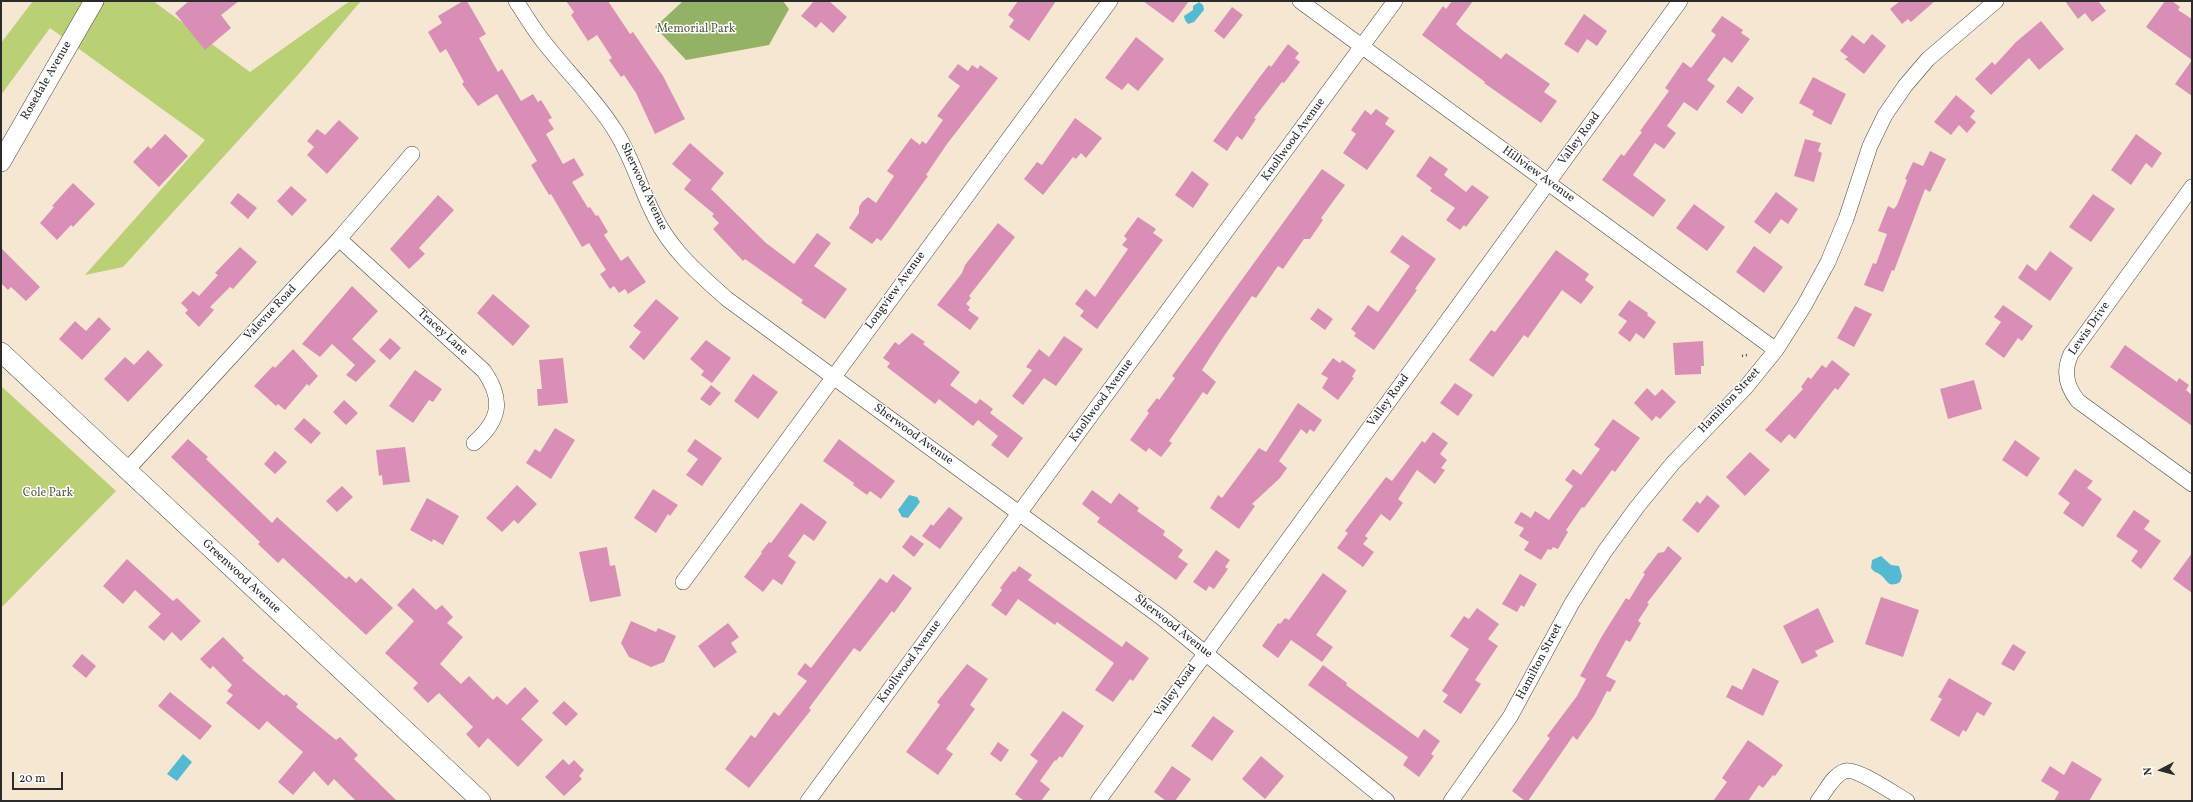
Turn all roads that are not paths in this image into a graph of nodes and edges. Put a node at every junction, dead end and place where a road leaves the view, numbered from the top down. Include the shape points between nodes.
1 (94, 1) edge
2 (516, 1) edge
3 (1110, 1) edge
4 (1300, 1) edge
5 (1395, 1) edge
6 (1680, 1) edge
7 (1996, 1) edge
8 (1362, 47) junction
9 (412, 154) dead end
10 (1, 162) edge
11 (1548, 183) junction
12 (2192, 187) edge
13 (339, 239) junction
14 (1776, 350) junction
15 (1, 352) edge
16 (833, 377) junction
17 (474, 443) dead end
18 (127, 470) junction
19 (2192, 484) edge
20 (1020, 514) junction
21 (683, 582) dead end
22 (1205, 652) junction
23 (481, 801) edge
24 (808, 801) edge
25 (1098, 801) edge
26 (1387, 801) edge
27 (1451, 801) edge
28 (1818, 801) edge
29 (1906, 801) edge

1 - 10 street, Rosedale Avenue
2 - 16 street, Sherwood Avenue via 546,45 615,130 630,157 640,188 655,219 672,245 692,268 727,299
3 - 16 street, Longview Avenue
4 - 8 street, Hillview Avenue
5 - 8 street, Knollwood Avenue
6 - 11 street, Valley Road
7 - 14 street, Hamilton Street via 1928,59 1885,115 1870,146 1846,219 1828,262
8 - 11 street, Hillview Avenue
8 - 20 street, Knollwood Avenue
9 - 13 street, Valevue Road
11 - 14 street, Hillview Avenue
11 - 22 street, Valley Road
12 - 19 street, Lewis Drive via 2072,354 2066,369 2071,392 2078,401
13 - 17 street, Tracey Lane via 484,371 493,384 497,398 495,414 488,431
13 - 18 street, Valevue Road
14 - 27 street, Hamilton Street via 1746,387 1673,462 1628,519 1572,603 1510,717
15 - 18 street, Greenwood Avenue
16 - 20 street, Sherwood Avenue
16 - 21 street, Longview Avenue
18 - 23 street, Greenwood Avenue
20 - 22 street, Sherwood Avenue
20 - 24 street, Knollwood Avenue
22 - 25 street, Valley Road
22 - 26 street, Sherwood Avenue
28 - 29 street via 1834,779 1847,770 1861,774

